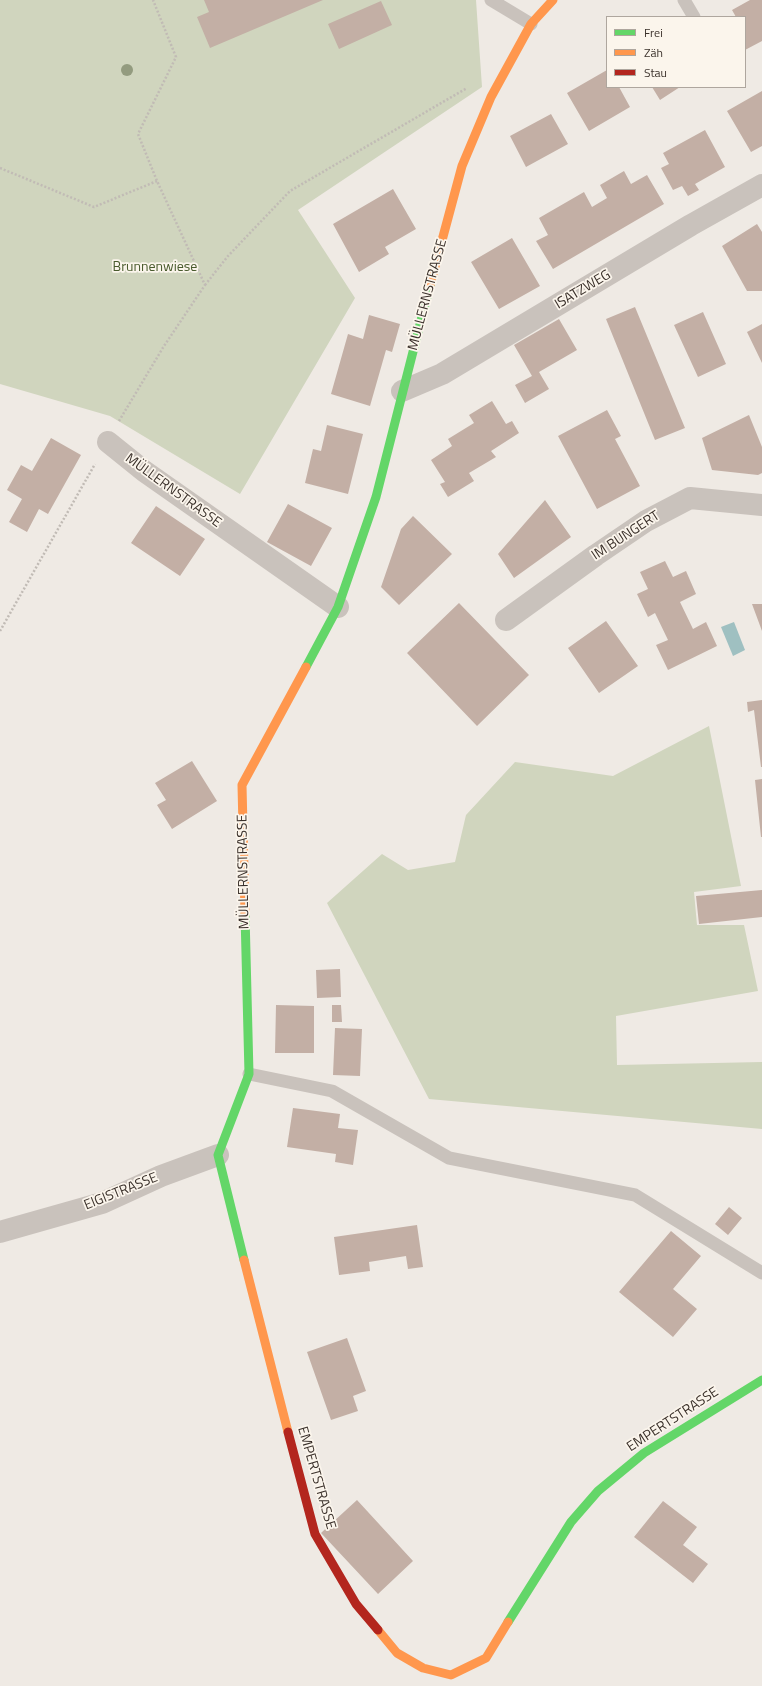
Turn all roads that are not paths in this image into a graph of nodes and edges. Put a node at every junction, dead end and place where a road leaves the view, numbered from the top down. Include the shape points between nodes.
1 (491, 0) edge
2 (553, 0) edge
3 (684, 0) edge
4 (693, 16) edge
5 (531, 24) junction
6 (762, 185) edge
7 (402, 391) junction
8 (108, 442) road end
9 (762, 505) edge
10 (338, 607) junction
11 (506, 620) dead end
12 (249, 1074) junction
13 (218, 1155) junction
14 (0, 1232) edge
15 (762, 1273) edge
16 (762, 1380) edge

1 - 5 lane
2 - 5 street, MÜLLERNSTRASSE
3 - 4 lane
5 - 7 street, MÜLLERNSTRASSE via 491,97 462,166
6 - 7 street, ISATZWEG via 442,374
7 - 10 street, MÜLLERNSTRASSE via 376,497
8 - 10 street, MÜLLERNSTRASSE via 144,471
9 - 11 street, IM BUNGERT via 690,498 646,521
10 - 12 street, MÜLLERNSTRASSE via 242,785
12 - 13 street, MÜLLERNSTRASSE
12 - 15 lane via 332,1091 448,1158 635,1195
13 - 14 street, EIGISTRASSE via 161,1176 102,1203
13 - 16 street, EMPERTSTRASSE via 264,1341 316,1534 356,1604 397,1653 422,1668 451,1675 486,1658 571,1522 598,1491 644,1453

